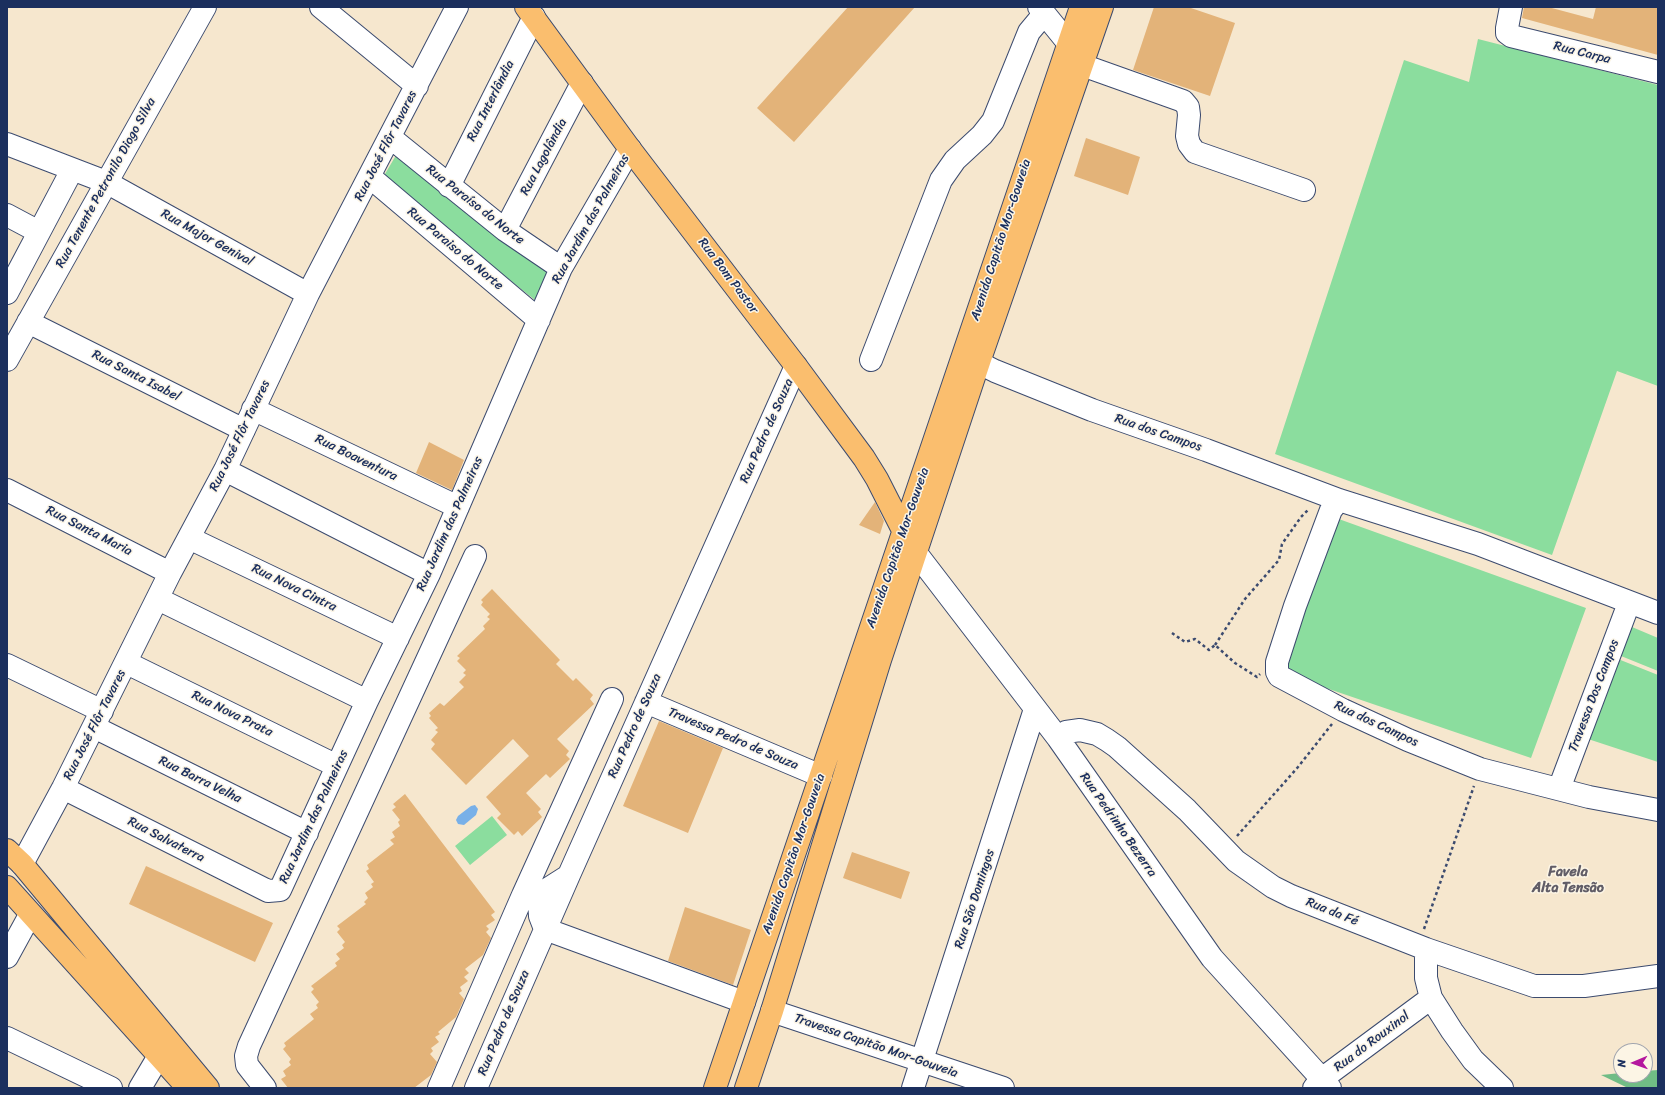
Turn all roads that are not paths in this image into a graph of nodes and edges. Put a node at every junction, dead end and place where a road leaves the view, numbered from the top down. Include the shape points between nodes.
1 (205, 7) edge
2 (321, 7) edge
3 (457, 7) edge
4 (1081, 7) edge
5 (1102, 7) edge
6 (1511, 7) edge
7 (1041, 10) edge
8 (530, 12) edge
9 (1069, 44) junction
10 (1082, 65) junction
11 (1658, 72) edge
12 (582, 83) junction
13 (417, 86) junction
14 (390, 138) junction
15 (7, 144) edge
16 (630, 149) junction
17 (72, 170) junction
18 (1033, 176) junction
19 (370, 177) junction
20 (106, 182) junction
21 (449, 186) junction
22 (1304, 190) dead end
23 (7, 215) edge
24 (505, 230) junction
25 (39, 232) junction
26 (561, 268) junction
27 (7, 293) edge
28 (308, 294) junction
29 (539, 320) junction
30 (28, 322) junction
31 (980, 359) junction
32 (7, 360) edge
33 (871, 360) dead end
34 (796, 366) junction
35 (253, 409) junction
36 (244, 430) junction
37 (224, 470) junction
38 (7, 490) edge
39 (1335, 505) junction
40 (458, 507) junction
41 (904, 531) junction
42 (189, 538) junction
43 (916, 553) junction
44 (475, 556) dead end
45 (170, 573) junction
46 (429, 574) junction
47 (158, 599) junction
48 (1629, 603) junction
49 (1658, 613) edge
50 (398, 638) junction
51 (127, 663) junction
52 (7, 665) edge
53 (612, 699) dead end
54 (367, 701) junction
55 (646, 702) junction
56 (1035, 710) junction
57 (98, 719) junction
58 (1058, 738) junction
59 (337, 766) junction
60 (821, 776) junction
61 (63, 788) junction
62 (1560, 789) junction
63 (1658, 810) edge
64 (307, 832) junction
65 (14, 857) edge
66 (569, 875) junction
67 (7, 887) edge
68 (268, 892) joint
69 (531, 898) junction
70 (30, 914) junction
71 (545, 930) junction
72 (1422, 948) junction
73 (7, 957) edge
74 (1658, 976) edge
75 (1432, 998) junction
76 (744, 1002) junction
77 (772, 1011) junction
78 (7, 1038) edge
79 (159, 1056) junction
80 (922, 1062) junction
81 (1322, 1085) edge
82 (111, 1088) edge
83 (140, 1088) edge
84 (188, 1088) edge
85 (208, 1088) edge
86 (265, 1088) edge
87 (439, 1088) edge
88 (476, 1088) edge
89 (715, 1088) edge
90 (746, 1088) edge
91 (913, 1088) edge
92 (1003, 1088) edge
93 (1502, 1088) edge

1 - 20 street, Rua Tenente Petronilo Diogo Silva
2 - 13 street
3 - 13 street, Rua José Flôr Tavares
4 - 9 main road, Avenida Capitão Mor-Gouveia
5 - 10 main road, Avenida Capitão Mor-Gouveia
6 - 11 street, Rua Carpa via 1507,32 1512,36
7 - 9 street
7 - 33 street via 1029,32 993,121 955,160 941,180
8 - 12 main road, Rua Bom Pastor
8 - 21 street, Rua Interlândia
9 - 18 main road, Avenida Capitão Mor-Gouveia
10 - 18 main road, Avenida Capitão Mor-Gouveia
10 - 22 street via 1183,101 1188,107 1189,115 1187,136 1195,152
12 - 16 main road, Rua Bom Pastor
12 - 24 street, Rua Lagolândia
13 - 14 street, Rua José Flôr Tavares
14 - 19 street, Rua José Flôr Tavares
14 - 21 street, Rua Paraíso do Norte
15 - 17 street, Rua Major Genival
16 - 26 street, Rua Jardim das Palmeiras
16 - 34 main road, Rua Bom Pastor
17 - 20 street, Rua Major Genival
17 - 25 street
18 - 31 main road, Avenida Capitão Mor-Gouveia
18 - 41 main road, Avenida Capitão Mor-Gouveia
19 - 28 street, Rua José Flôr Tavares
19 - 29 street, Rua Paraiso do Norte
20 - 28 street, Rua Major Genival
20 - 30 street, Rua Tenente Petronilo Diogo Silva
21 - 24 street, Rua Paraíso do Norte
23 - 25 street
24 - 26 street, Rua Paraíso do Norte
25 - 27 street
26 - 29 street, Rua Jardim das Palmeiras
28 - 35 street, Rua José Flôr Tavares
29 - 40 street, Rua Jardim das Palmeiras
30 - 32 street, Rua Tenente Petronilo Diogo Silva
30 - 36 street, Rua Santa Isabel
31 - 39 street, Rua dos Campos via 985,366 995,372 1092,410 1206,450
31 - 43 main road, Avenida Capitão Mor-Gouveia
34 - 41 main road, Rua Bom Pastor via 874,474
34 - 55 street, Rua Pedro de Souza
35 - 36 street, Rua José Flôr Tavares
35 - 40 street, Rua Boaventura
36 - 37 street, Rua José Flôr Tavares
37 - 42 street, Rua José Flôr Tavares
37 - 46 street
38 - 45 street, Rua Santa Maria
39 - 48 street, Rua dos Campos via 1478,544
39 - 62 street, Rua dos Campos via 1295,606 1277,662 1278,674 1343,710 1408,740 1480,769
40 - 46 street, Rua Jardim das Palmeiras
41 - 43 main road, Rua Bom Pastor
41 - 60 main road, Avenida Capitão Mor-Gouveia
42 - 45 street, Rua José Flôr Tavares
42 - 50 street, Rua Nova Cintra
43 - 56 street, Rua Pedrinho Bezerra
43 - 77 main road, Avenida Capitão Mor-Gouveia via 880,660
44 - 86 street via 249,1046 247,1065
45 - 47 street, Rua José Flôr Tavares
46 - 50 street, Rua Jardim das Palmeiras
47 - 51 street, Rua José Flôr Tavares
47 - 54 street
48 - 49 street, Rua dos Campos
48 - 62 street, Travessa Dos Campos
50 - 54 street, Rua Jardim das Palmeiras
51 - 57 street, Rua José Flôr Tavares
51 - 59 street, Rua Nova Prata
52 - 57 street, Rua Barra Velha
53 - 69 street
54 - 59 street, Rua Jardim das Palmeiras
55 - 60 street, Travessa Pedro de Souza
55 - 66 street, Rua Pedro de Souza
56 - 58 street, Rua Pedrinho Bezerra
56 - 80 street, Rua São Domingos
57 - 61 street, Rua José Flôr Tavares
57 - 64 street, Rua Barra Velha
58 - 72 street, Rua da Fé via 1066,732 1080,730 1108,740 1187,810 1241,865 1279,890
58 - 81 street, Rua Pedrinho Bezerra via 1212,958
59 - 64 street, Rua Jardim das Palmeiras
60 - 76 main road, Avenida Capitão Mor-Gouveia
61 - 65 street, Rua José Flôr Tavares
61 - 68 street, Rua Salvaterra
62 - 63 street, Rua dos Campos
64 - 68 street, Rua Jardim das Palmeiras via 283,886 280,890
65 - 85 main road
66 - 69 street
66 - 71 street, Rua Pedro de Souza
67 - 70 main road
69 - 71 street
69 - 87 street
70 - 73 street
70 - 79 main road
71 - 76 street
71 - 88 street, Rua Pedro de Souza
72 - 74 street, Rua da Fé via 1534,986 1584,986
72 - 75 street
75 - 81 street, Rua do Rouxinol
75 - 93 street via 1473,1060
76 - 89 main road, Avenida Capitão Mor-Gouveia
77 - 80 street, Travessa Capitão Mor-Gouveia
77 - 90 main road, Avenida Capitão Mor-Gouveia
78 - 82 street
79 - 83 street
79 - 84 main road
80 - 91 street, Rua São Domingos
80 - 92 street, Travessa Capitão Mor-Gouveia

